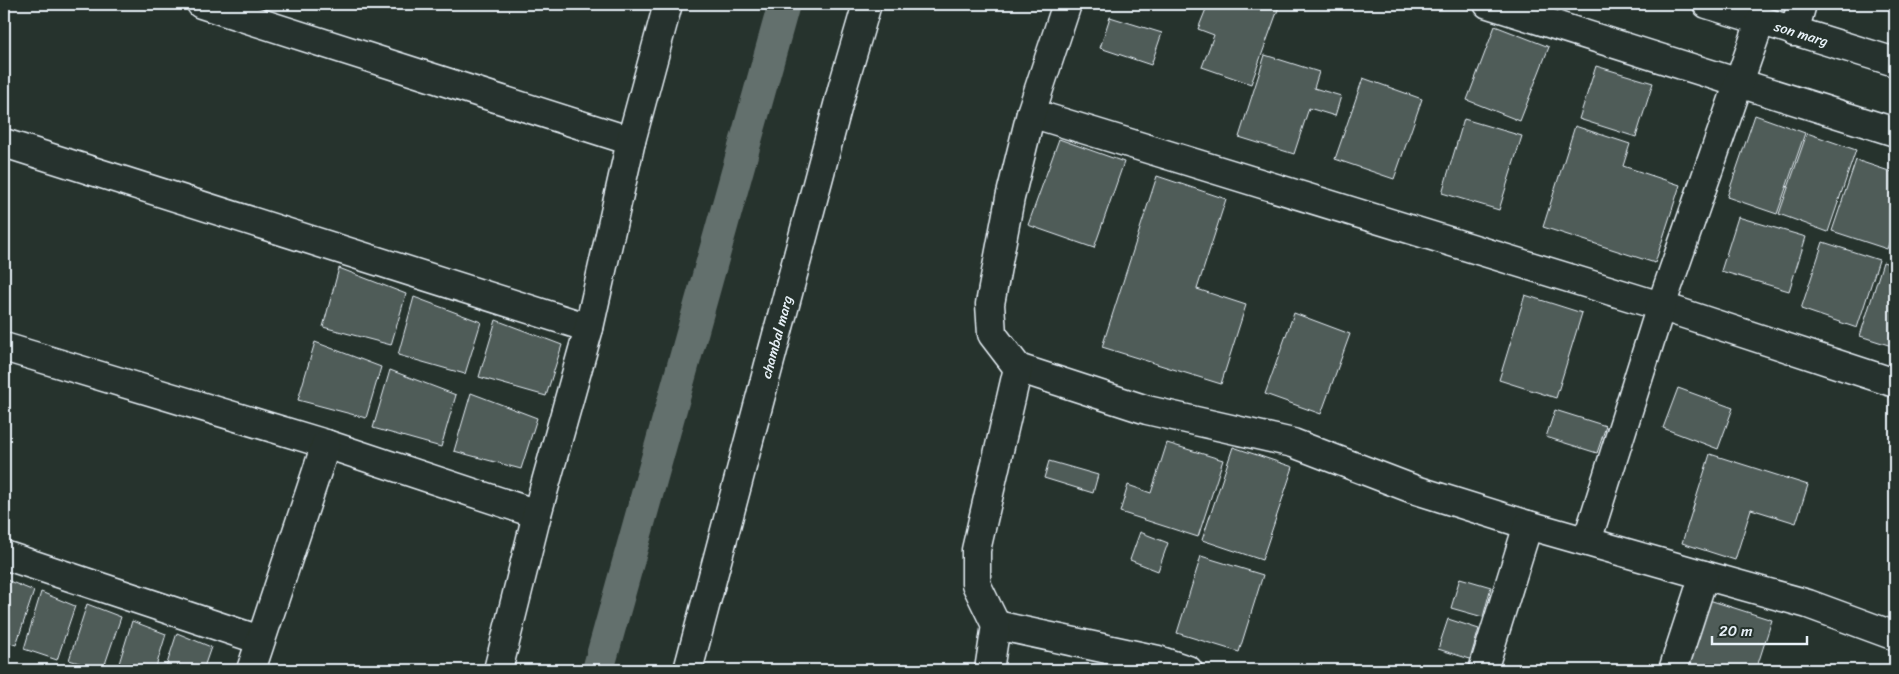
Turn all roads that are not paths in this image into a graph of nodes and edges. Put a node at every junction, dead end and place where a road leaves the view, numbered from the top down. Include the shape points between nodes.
1 (201, 4) edge
2 (668, 4) edge
3 (867, 4) edge
4 (1067, 4) edge
5 (1488, 4) edge
6 (1707, 4) edge
7 (1802, 4) edge
8 (1760, 22) junction
9 (1794, 32) junction
10 (1895, 62) edge
11 (1738, 81) junction
12 (1031, 113) junction
13 (1895, 132) edge
14 (630, 142) junction
15 (4, 143) edge
16 (1661, 306) junction
17 (589, 328) junction
18 (4, 347) edge
19 (1018, 368) junction
20 (1895, 383) edge
21 (326, 444) junction
22 (537, 514) junction
23 (1528, 525) junction
24 (1587, 541) junction
25 (4, 555) edge
26 (1704, 575) junction
27 (996, 624) junction
28 (1895, 636) edge
29 (260, 640) junction
30 (251, 670) edge
31 (498, 670) edge
32 (688, 670) edge
33 (989, 670) edge
34 (1188, 670) edge
35 (1483, 670) edge
36 (1673, 670) edge

1 - 14 street
2 - 14 street
3 - 32 street, chambal marg
4 - 12 street
5 - 11 street
6 - 8 street, son marg
7 - 9 street
8 - 9 street, son marg
8 - 11 street
9 - 10 street, son marg
11 - 13 street
11 - 16 street
12 - 16 street
12 - 19 street via 1010,198 990,304 992,334
14 - 17 street
15 - 17 street
16 - 20 street
16 - 24 street
17 - 22 street
18 - 21 street
19 - 23 street via 1147,410 1293,443 1413,490
19 - 27 street via 976,550 976,584
21 - 22 street
21 - 29 street
22 - 31 street
23 - 24 street
23 - 35 street
24 - 26 street
25 - 29 street
26 - 28 street via 1808,604
26 - 36 street
27 - 33 street
27 - 34 street via 1158,660
29 - 30 street

